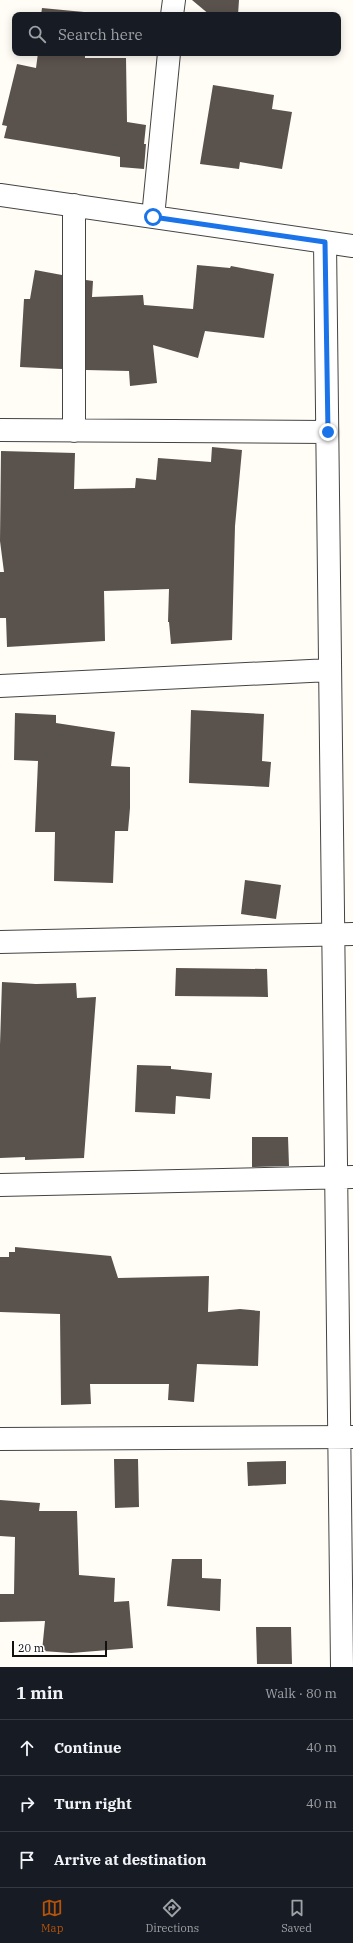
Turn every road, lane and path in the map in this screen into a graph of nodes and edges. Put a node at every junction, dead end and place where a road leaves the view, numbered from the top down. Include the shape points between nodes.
1 (174, 0) edge
2 (172, 12) edge
3 (169, 56) edge
4 (0, 195) edge
5 (74, 205) junction
6 (153, 217) junction
7 (325, 242) junction
8 (353, 246) edge
9 (0, 430) edge
10 (74, 431) junction
11 (328, 432) junction
12 (330, 670) junction
13 (0, 686) edge
14 (343, 934) edge
15 (0, 942) edge
16 (345, 1177) edge
17 (0, 1185) edge
18 (346, 1437) edge
19 (0, 1438) edge
20 (342, 1667) edge

1 - 2 street
3 - 6 street
4 - 5 street
5 - 6 street
5 - 10 street
6 - 7 street
7 - 8 street
7 - 11 street
9 - 10 street
10 - 11 street
11 - 12 street
12 - 13 street
12 - 14 street
14 - 15 street
14 - 16 street
16 - 17 street
16 - 18 street
18 - 19 street
18 - 20 street

